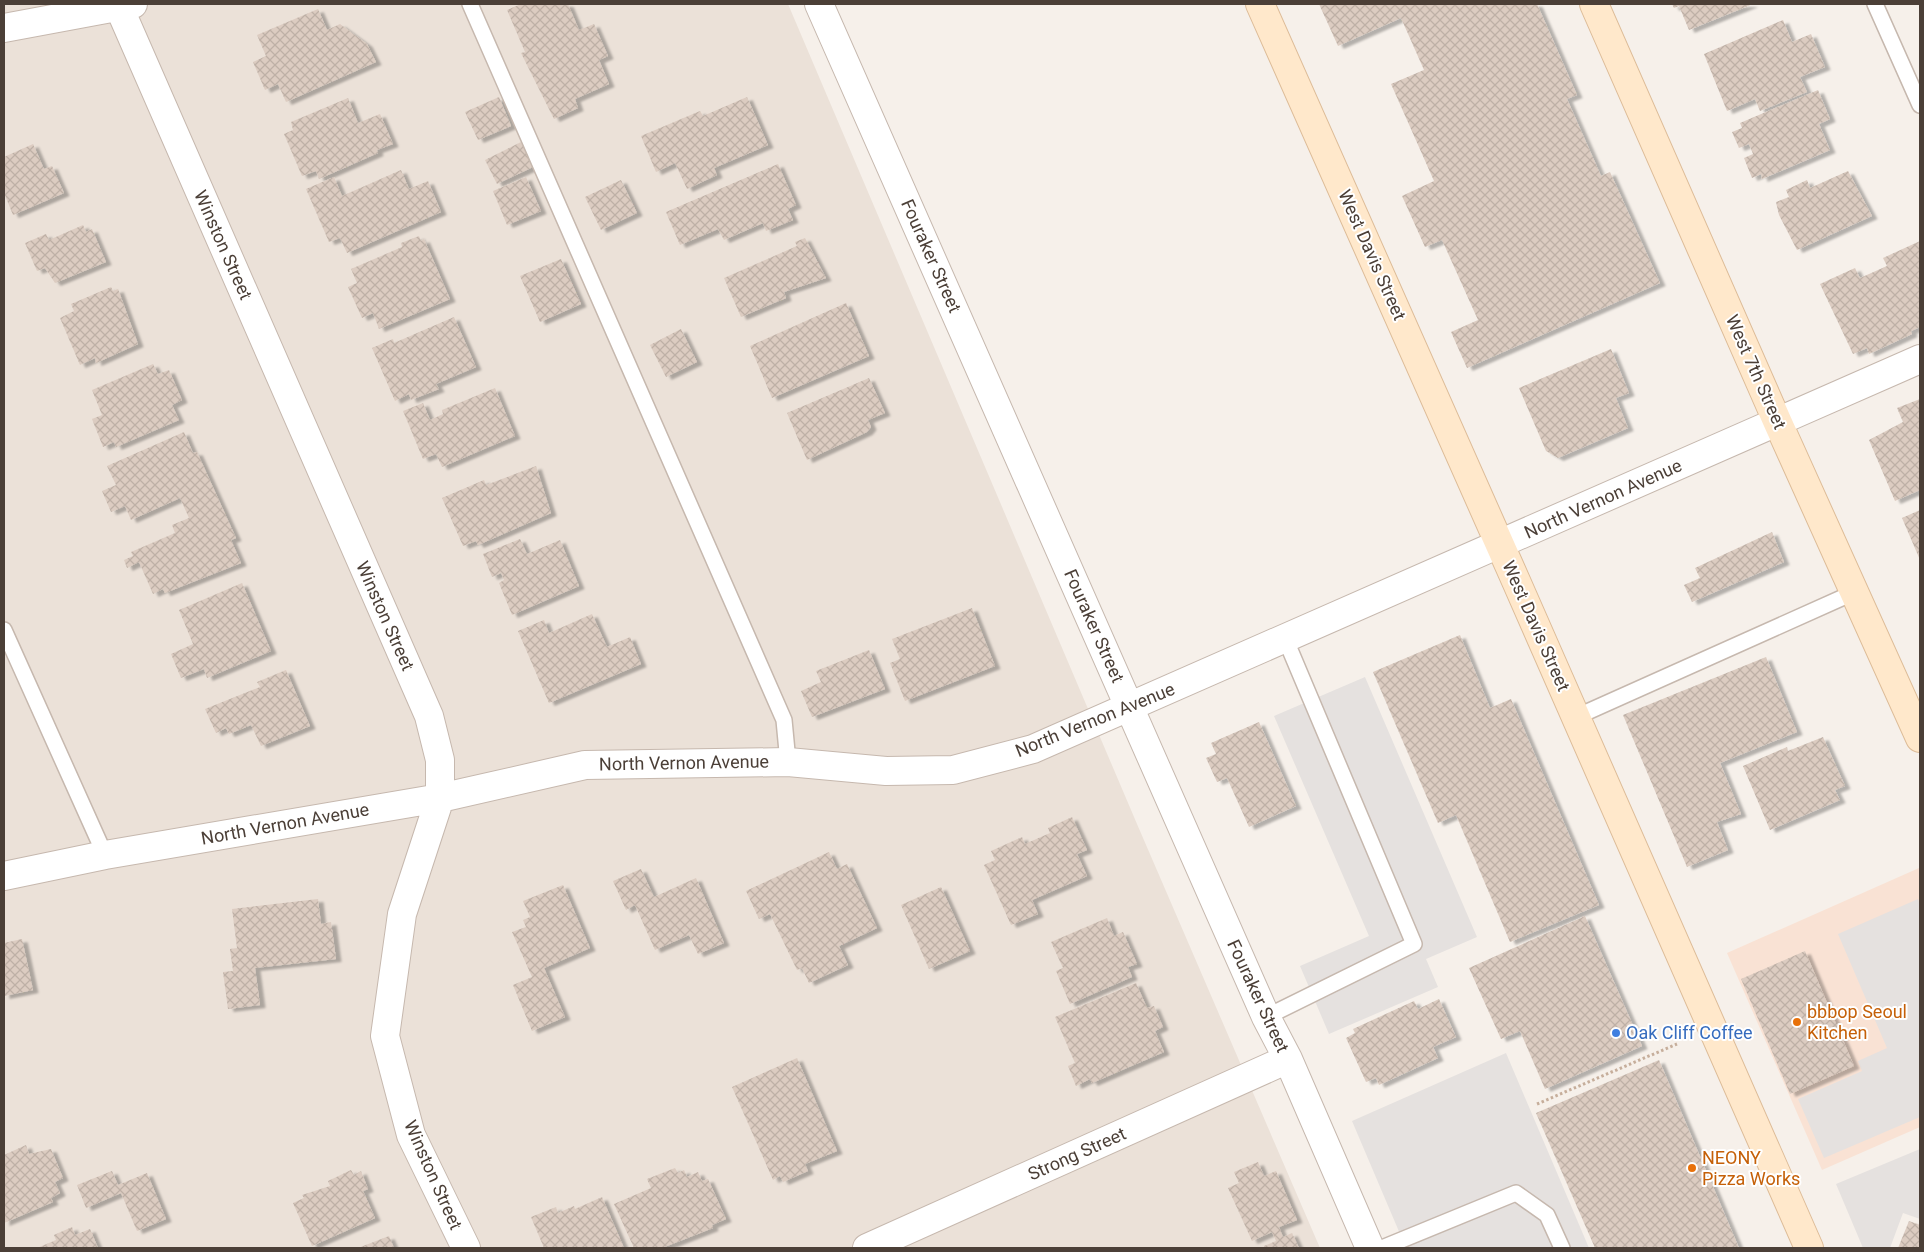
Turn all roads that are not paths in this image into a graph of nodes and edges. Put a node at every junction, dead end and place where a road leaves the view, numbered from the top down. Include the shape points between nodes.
1 (470, 4) edge
2 (820, 4) edge
3 (1260, 4) edge
4 (1594, 4) edge
5 (1875, 4) edge
6 (126, 5) edge
7 (61, 10) edge
8 (4, 28) edge
9 (1920, 105) edge
10 (1920, 359) edge
11 (1778, 422) junction
12 (1500, 544) junction
13 (1855, 592) junction
14 (4, 630) edge
15 (1285, 638) junction
16 (1130, 707) junction
17 (1576, 717) junction
18 (1920, 738) edge
19 (788, 762) junction
20 (440, 798) junction
21 (105, 855) junction
22 (4, 876) edge
23 (1266, 1017) junction
24 (1288, 1059) junction
25 (466, 1248) edge
26 (867, 1248) edge
27 (1370, 1248) edge
28 (1382, 1248) edge
29 (1562, 1248) edge
30 (1809, 1248) edge

1 - 19 lane via 784,720
2 - 16 street, Fouraker Street
3 - 12 main road, West Davis Street
4 - 11 main road, West 7th Street
5 - 9 lane
6 - 7 street
6 - 20 street, Winston Street via 429,716 440,760
7 - 8 street
10 - 11 street, North Vernon Avenue
11 - 12 street, North Vernon Avenue
11 - 13 main road, West 7th Street
12 - 15 street, North Vernon Avenue
12 - 17 main road, West Davis Street
13 - 17 lane
13 - 18 main road, West 7th Street
14 - 21 lane
15 - 16 street, North Vernon Avenue
15 - 23 lane via 1414,944
16 - 19 street, North Vernon Avenue via 1033,749 953,770 886,771
16 - 23 street, Fouraker Street
17 - 30 main road, West Davis Street
19 - 20 street, North Vernon Avenue via 585,765
20 - 21 street, North Vernon Avenue
20 - 25 street, Winston Street via 402,914 385,1036 411,1135
21 - 22 street, North Vernon Avenue
23 - 24 street, Fouraker Street
24 - 26 street, Strong Street
24 - 27 street, Fouraker Street
28 - 29 lane via 1516,1193 1547,1215

